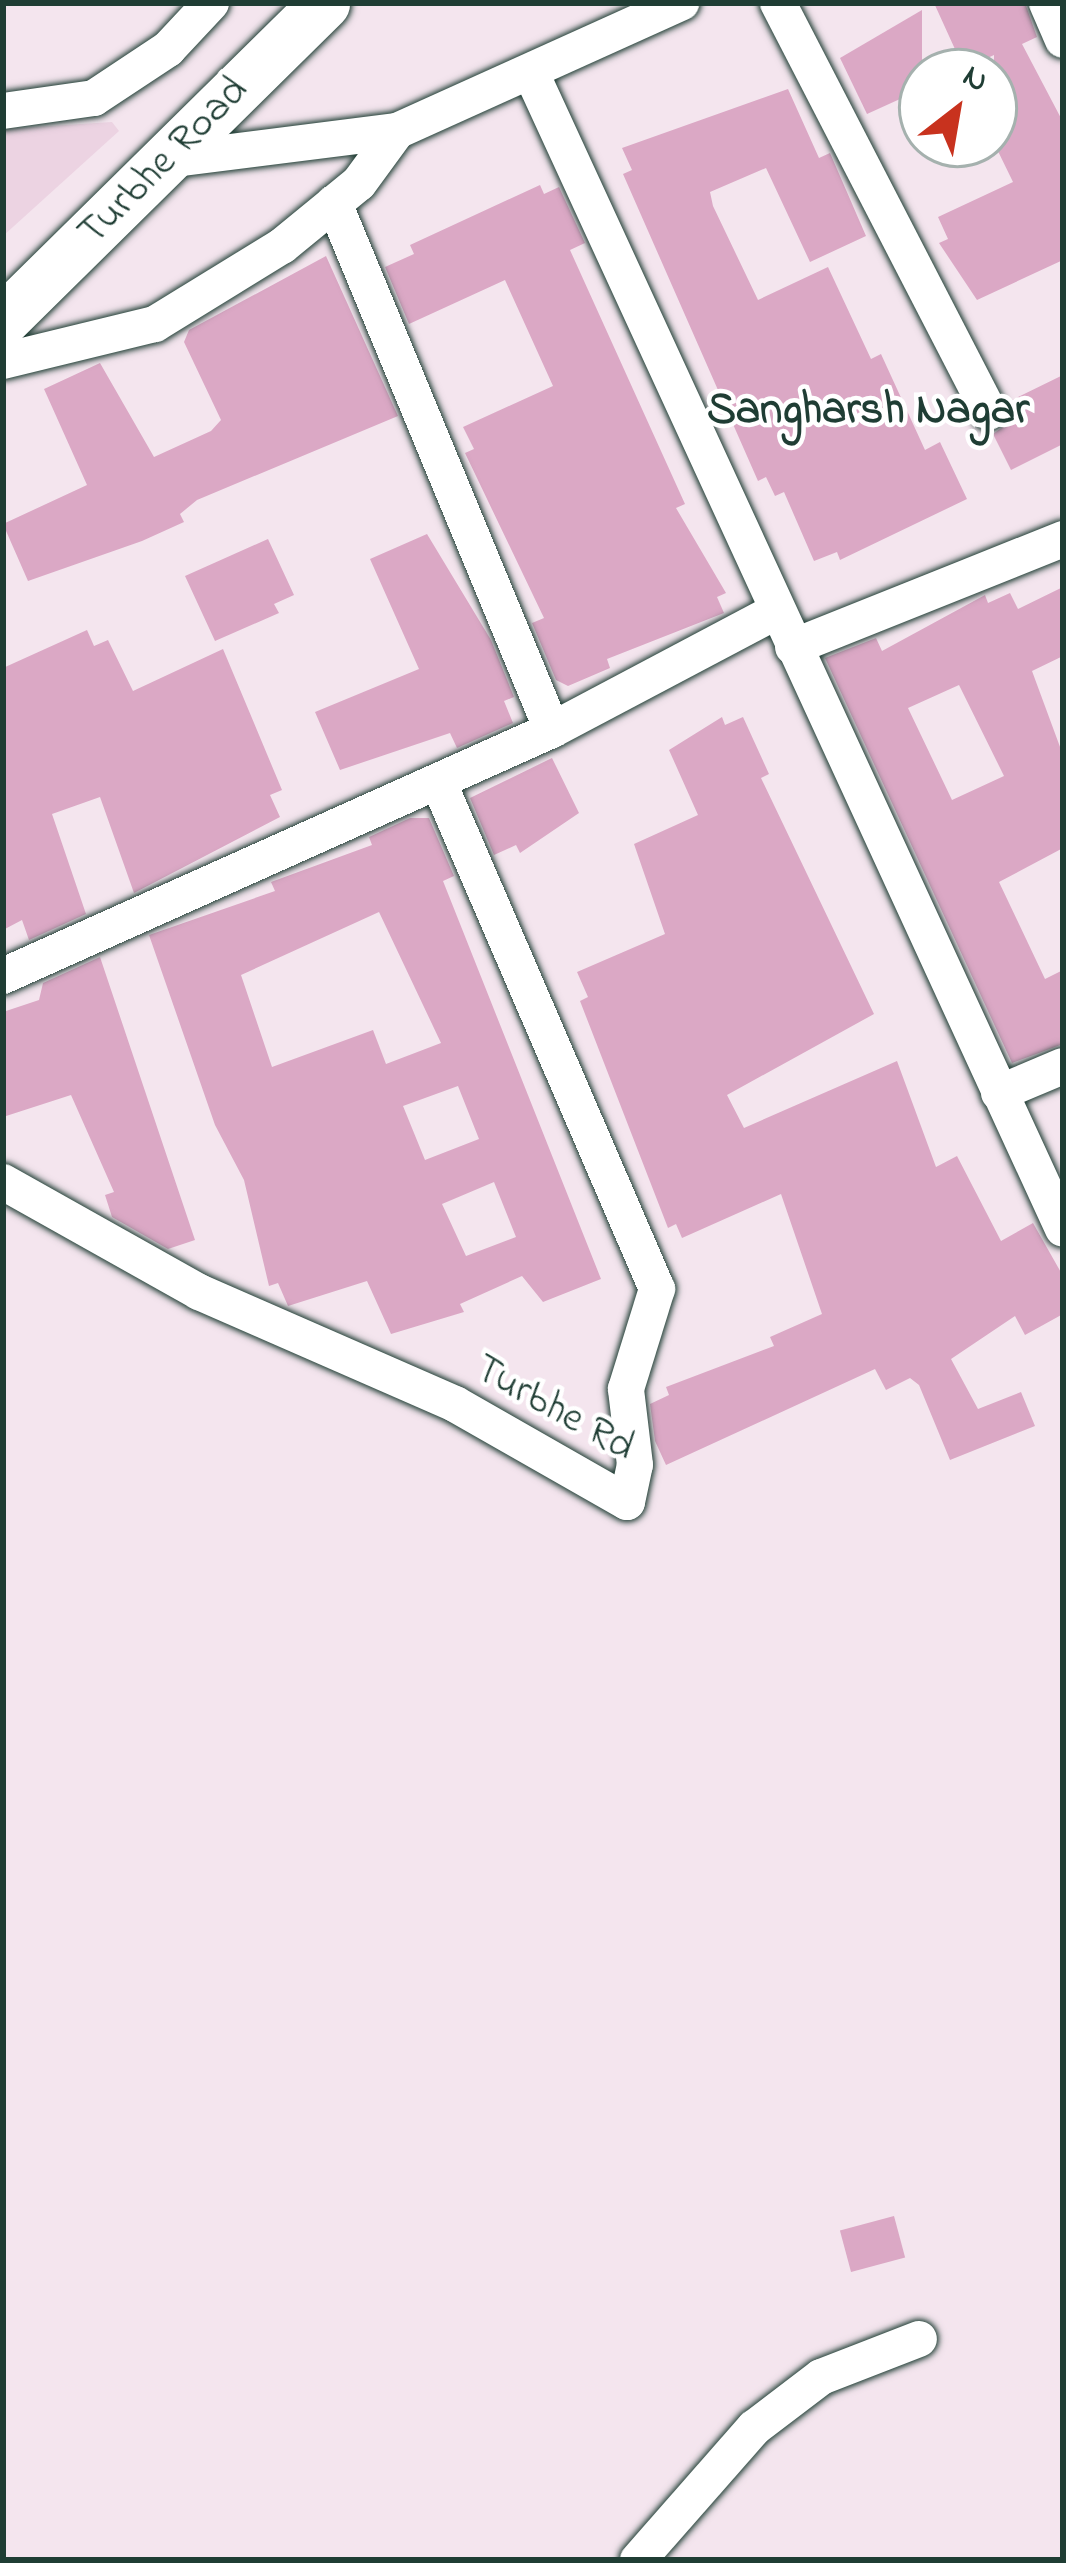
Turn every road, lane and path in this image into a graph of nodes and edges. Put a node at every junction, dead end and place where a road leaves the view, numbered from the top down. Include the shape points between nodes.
1 (211, 3) edge
2 (281, 3) edge
3 (324, 3) edge
4 (681, 3) edge
5 (778, 3) edge
6 (1047, 3) edge
7 (1063, 40) edge
8 (532, 75) junction
9 (3, 111) edge
10 (397, 131) junction
11 (167, 160) junction
12 (334, 203) junction
13 (3, 276) edge
14 (3, 320) edge
15 (3, 361) edge
16 (988, 412) dead end
17 (1063, 539) edge
18 (777, 611) junction
19 (793, 646) junction
20 (552, 730) junction
21 (438, 781) junction
22 (3, 976) edge
23 (1063, 1066) edge
24 (999, 1093) junction
25 (3, 1182) edge
26 (1063, 1229) edge
27 (919, 2339) dead end
28 (638, 2560) edge

1 - 9 street via 168,49 94,98
2 - 13 street
3 - 11 street, Turbhe Road
4 - 8 street
5 - 16 street
6 - 7 street
8 - 10 street
8 - 18 street
10 - 11 street
10 - 12 street
11 - 14 street, Turbhe Road
12 - 15 street via 155,324
12 - 20 street
17 - 19 street
18 - 19 street
18 - 20 street
19 - 24 street
20 - 21 street
21 - 22 street
21 - 25 street, Turbhe Rd via 657,1289 626,1389 635,1465 627,1502 455,1404 200,1292
23 - 24 street
24 - 26 street
27 - 28 street via 820,2377 754,2428

